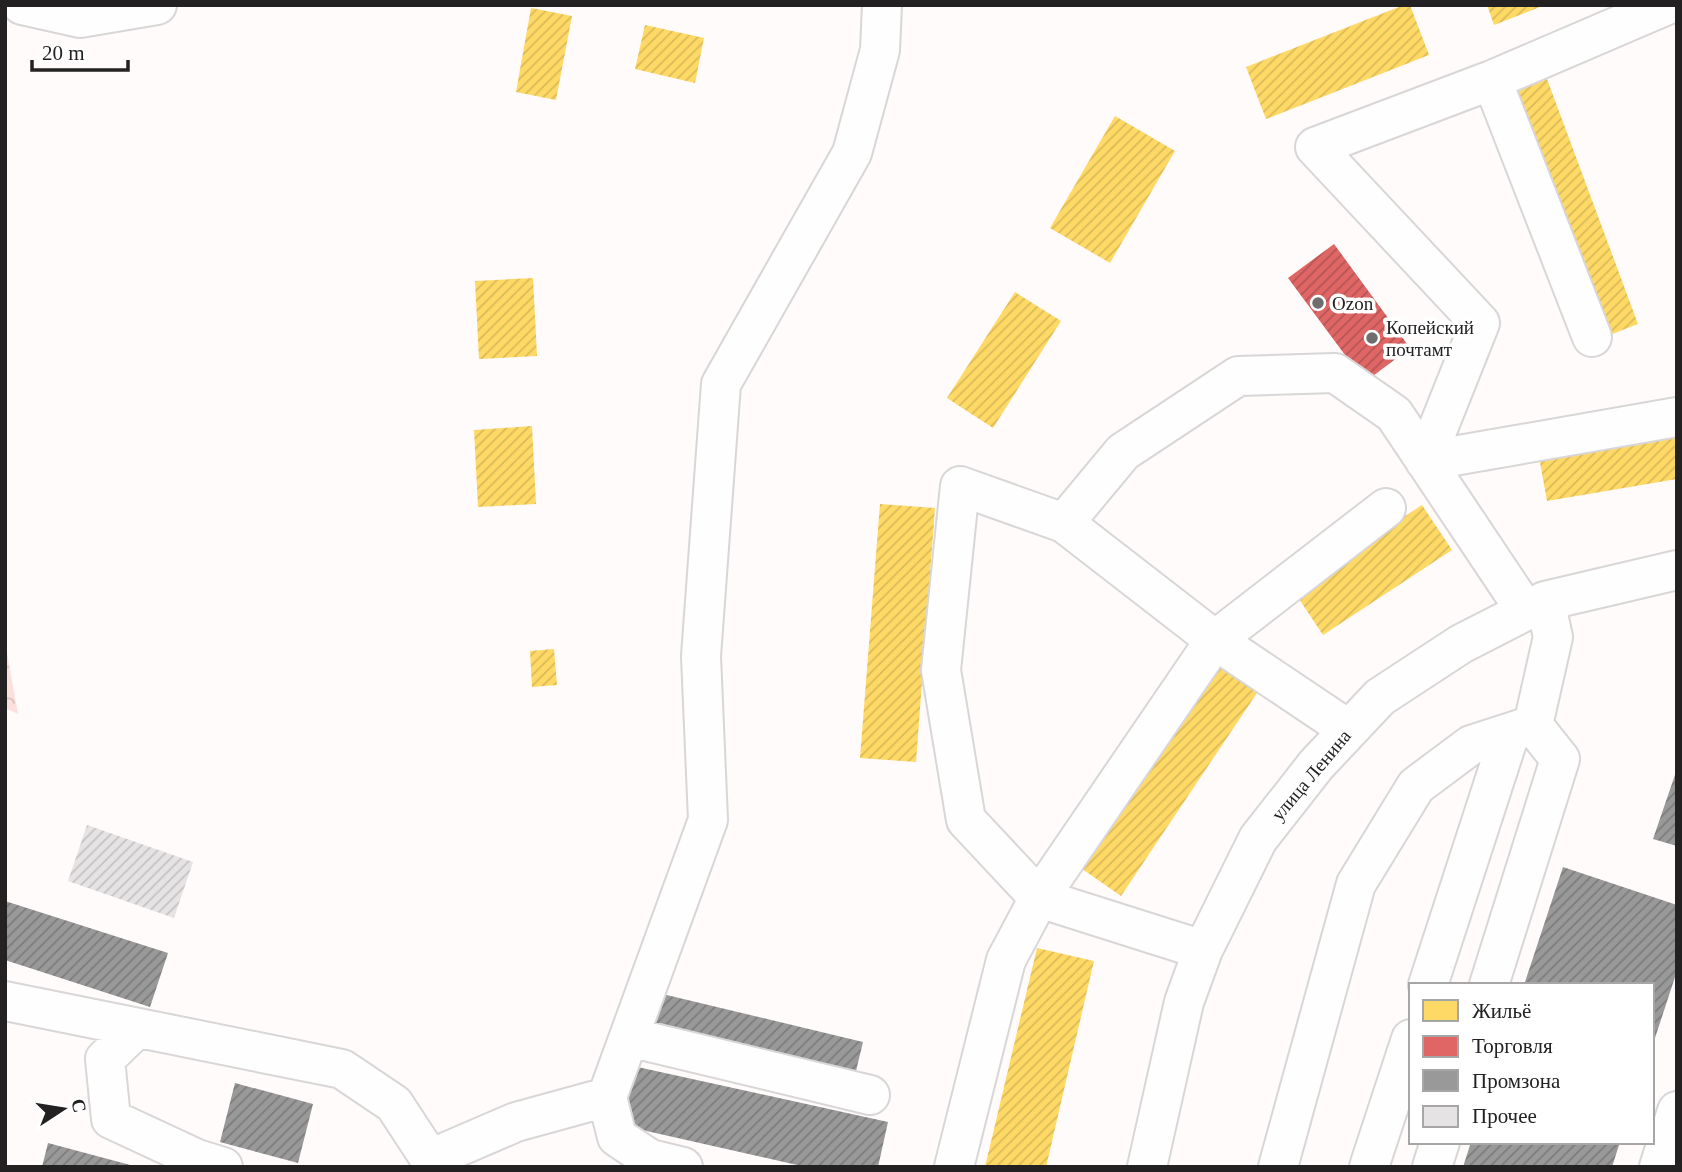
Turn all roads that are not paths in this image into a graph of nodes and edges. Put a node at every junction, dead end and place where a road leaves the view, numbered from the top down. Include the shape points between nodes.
1 (22, 5) edge
2 (157, 5) edge
3 (882, 5) edge
4 (1667, 5) edge
5 (1492, 80) junction
6 (1592, 337) dead end
7 (1677, 417) edge
8 (1425, 461) junction
9 (1386, 508) dead end
10 (1064, 523) junction
11 (1677, 570) edge
12 (1535, 606) junction
13 (1215, 640) junction
14 (1521, 729) junction
15 (1349, 730) junction
16 (1039, 898) junction
17 (1203, 950) junction
18 (1429, 983) edge
19 (1490, 983) edge
20 (5, 1001) edge
21 (137, 1027) junction
22 (629, 1037) junction
23 (1409, 1045) edge
24 (870, 1095) dead end
25 (607, 1097) junction
26 (1677, 1111) edge
27 (1439, 1144) edge
28 (431, 1163) edge
29 (205, 1164) edge
30 (683, 1167) edge
31 (954, 1167) edge
32 (1147, 1167) edge
33 (1278, 1167) edge
34 (1369, 1167) edge
35 (1432, 1167) edge
36 (1659, 1167) edge

1 - 2 street via 80,18
3 - 22 street via 880,50 852,153 721,384 701,656 708,820
4 - 5 street
5 - 6 street
5 - 8 street via 1315,147 1480,323
7 - 8 street
8 - 10 street via 1394,414 1335,373 1238,376 1123,452
8 - 12 street
9 - 13 street
10 - 13 street
10 - 16 street via 960,486 941,670 966,820
11 - 12 street, улица Ленина
12 - 14 street via 1553,637
12 - 15 street, улица Ленина via 1461,644 1380,697
13 - 15 street
13 - 16 street
14 - 18 street
14 - 19 street via 1560,759
14 - 33 street via 1471,745 1416,786 1356,884
15 - 17 street, улица Ленина via 1258,839
16 - 17 street
16 - 31 street via 1006,960
17 - 32 street, улица Ленина via 1184,1002
20 - 21 street
21 - 28 street via 342,1069 394,1104
21 - 29 street via 105,1059 111,1119
22 - 24 street
22 - 25 street
23 - 34 street
25 - 28 street via 516,1122
25 - 30 street via 617,1137 650,1159
26 - 36 street
27 - 35 street

